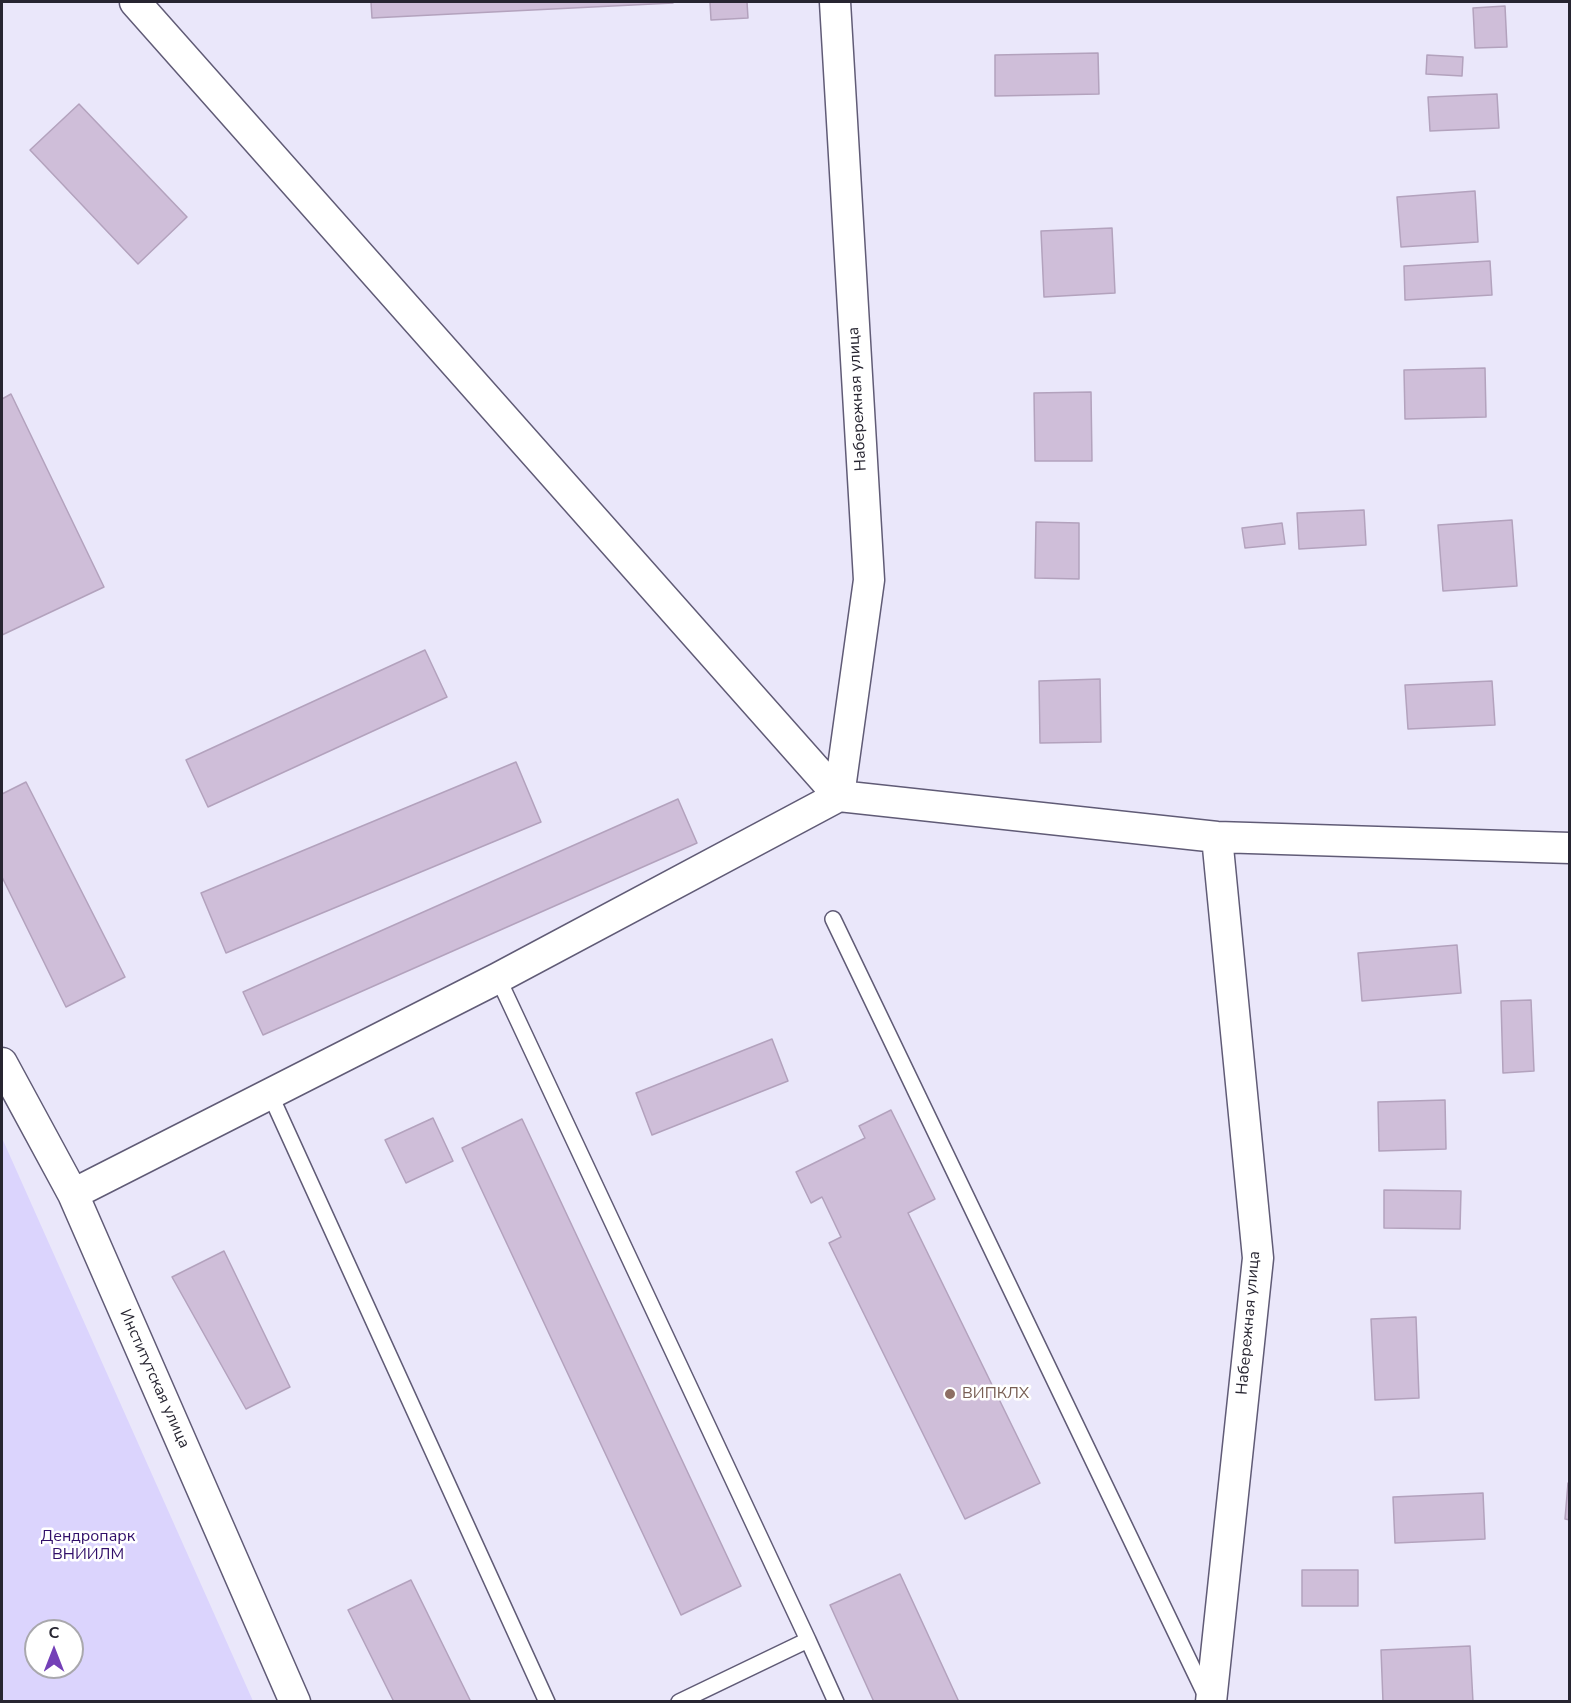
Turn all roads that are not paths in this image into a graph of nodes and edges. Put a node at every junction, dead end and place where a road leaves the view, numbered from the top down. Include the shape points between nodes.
1 (135, 2) edge
2 (835, 2) edge
3 (839, 795) junction
4 (1217, 837) junction
5 (1569, 848) edge
6 (833, 919) dead end
7 (498, 978) junction
8 (2, 1063) edge
9 (270, 1094) junction
10 (73, 1194) junction
11 (808, 1641) junction
12 (295, 1701) edge
13 (547, 1701) edge
14 (679, 1701) edge
15 (836, 1701) edge
16 (1210, 1701) edge

1 - 3 street
2 - 3 street, Набережная улица via 869,580
3 - 4 street
3 - 7 street
4 - 5 street
4 - 16 street, Набережная улица via 1258,1258
6 - 16 lane
7 - 9 street
7 - 11 lane
8 - 10 street, Институтская улица
9 - 10 street
9 - 13 lane
10 - 12 street, Институтская улица
11 - 14 lane
11 - 15 lane

